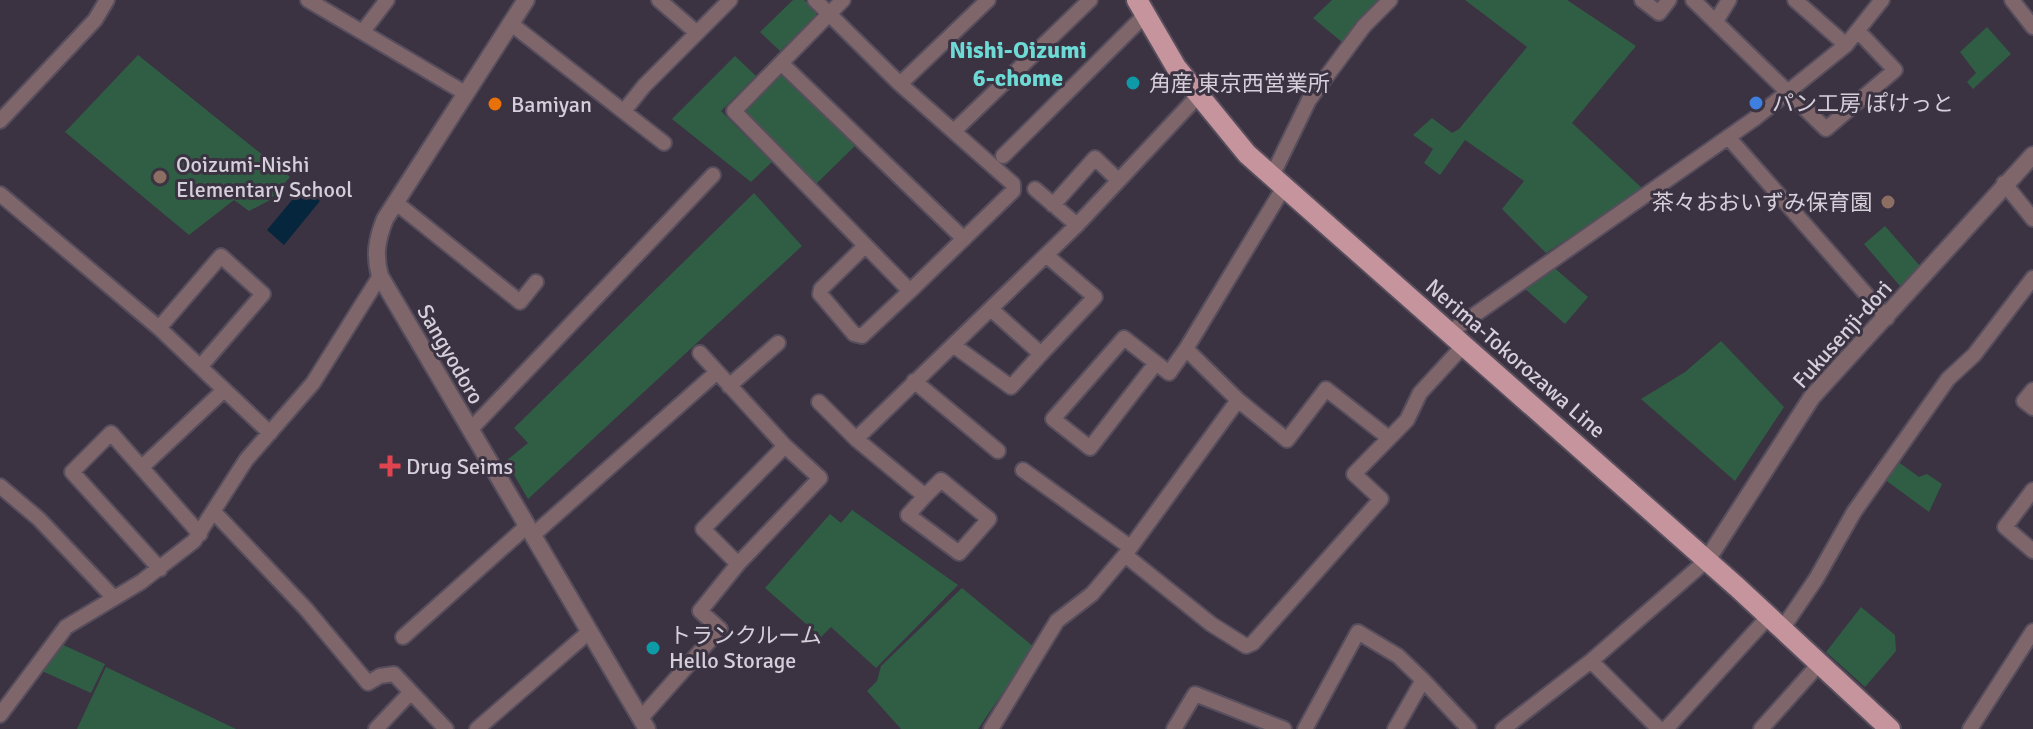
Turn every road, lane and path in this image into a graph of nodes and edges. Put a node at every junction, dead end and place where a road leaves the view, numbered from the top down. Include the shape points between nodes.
1 (107, 0) edge
2 (308, 0) edge
3 (387, 0) edge
4 (526, 0) edge
5 (659, 0) edge
6 (730, 0) edge
7 (815, 0) edge
8 (843, 0) edge
9 (988, 0) edge
10 (1090, 0) edge
11 (1390, 0) edge
12 (1642, 0) edge
13 (1669, 0) edge
14 (1693, 0) edge
15 (1729, 0) edge
16 (1795, 0) edge
17 (1882, 0) edge
18 (2012, 0) edge
19 (1141, 7) edge
20 (830, 13) junction
21 (1716, 21) junction
22 (510, 23) junction
23 (2033, 27) edge
24 (364, 30) junction
25 (1859, 32) junction
26 (697, 33) junction
27 (1846, 45) junction
28 (781, 63) junction
29 (900, 84) junction
30 (1788, 90) junction
31 (465, 93) junction
32 (1197, 97) junction
33 (624, 111) junction
34 (0, 121) edge
35 (954, 131) junction
36 (1728, 137) junction
37 (664, 143) dead end
38 (2033, 155) edge
39 (1003, 156) dead end
40 (713, 175) dead end
41 (1118, 180) junction
42 (1278, 181) junction
43 (2004, 183) junction
44 (1035, 189) dead end
45 (0, 194) edge
46 (395, 202) junction
47 (1053, 205) junction
48 (2033, 219) edge
49 (1077, 225) junction
50 (964, 239) junction
51 (865, 246) junction
52 (1046, 255) junction
53 (380, 276) junction
54 (2033, 278) edge
55 (536, 282) dead end
56 (910, 291) junction
57 (991, 309) junction
58 (1887, 318) junction
59 (159, 328) junction
60 (1457, 338) junction
61 (778, 343) dead end
62 (953, 345) junction
63 (1186, 349) junction
64 (700, 353) dead end
65 (1041, 354) junction
66 (1156, 363) junction
67 (200, 367) junction
68 (717, 372) junction
69 (914, 381) junction
70 (729, 386) junction
71 (2033, 390) edge
72 (223, 391) junction
73 (1238, 400) junction
74 (819, 402) dead end
75 (2033, 408) edge
76 (470, 430) junction
77 (270, 433) junction
78 (1389, 438) junction
79 (856, 439) junction
80 (785, 446) junction
81 (998, 451) dead end
82 (142, 467) junction
83 (1023, 470) dead end
84 (0, 486) edge
85 (2033, 490) edge
86 (925, 496) junction
87 (214, 512) junction
88 (530, 531) junction
89 (200, 534) junction
90 (1127, 551) junction
91 (2033, 551) edge
92 (1707, 560) junction
93 (738, 564) junction
94 (160, 569) junction
95 (114, 598) junction
96 (1776, 623) junction
97 (590, 631) junction
98 (2033, 631) edge
99 (403, 637) dead end
100 (1591, 661) junction
101 (1820, 663) junction
102 (1423, 680) junction
103 (411, 692) junction
104 (0, 715) edge
105 (644, 724) edge
106 (994, 728) edge
107 (376, 729) edge
108 (446, 729) edge
109 (477, 729) edge
110 (1174, 729) edge
111 (1284, 729) edge
112 (1305, 729) edge
113 (1395, 729) edge
114 (1469, 729) edge
115 (1503, 729) edge
116 (1659, 729) edge
117 (1666, 729) edge
118 (1761, 729) edge
119 (1890, 729) edge
120 (1970, 729) edge

1 - 34 street via 95,20
2 - 24 street
3 - 24 street
4 - 22 street, Sangyodoro
5 - 26 street
6 - 26 street
7 - 20 street
8 - 20 street
9 - 29 street
10 - 35 street
11 - 42 street via 1309,100
12 - 13 street via 1659,13
14 - 21 street
15 - 21 street
16 - 27 street
17 - 25 street
18 - 23 street
19 - 32 main road, Nerima-Tokorozawa Line
19 - 39 street
20 - 28 street
20 - 29 street
21 - 30 street
22 - 31 street, Sangyodoro
22 - 33 street
24 - 31 street
25 - 27 street
25 - 30 street via 1895,70 1826,129
26 - 33 street
27 - 30 street
28 - 50 street
28 - 51 street via 734,111
29 - 35 street
30 - 36 street
31 - 46 street, Sangyodoro
32 - 41 street
32 - 42 main road, Nerima-Tokorozawa Line
33 - 37 street
35 - 50 street via 1013,184 1013,191
36 - 58 street
36 - 60 street
38 - 43 street, Fukusenji-dori
40 - 76 street
41 - 47 street via 1095,158
41 - 49 street
42 - 60 main road, Nerima-Tokorozawa Line
42 - 63 street
43 - 48 street
43 - 58 street, Fukusenji-dori
44 - 47 street
45 - 59 street
46 - 53 street, Sangyodoro via 378,238
46 - 55 street via 520,302
47 - 49 street
49 - 52 street
50 - 56 street
51 - 56 street
51 - 56 street via 820,294 854,334 862,336
52 - 57 street
52 - 65 street via 1095,297
53 - 76 street, Sangyodoro
53 - 77 street via 313,383
54 - 96 street via 1974,355 1948,379 1854,512 1816,579
57 - 62 street
57 - 65 street
58 - 92 street, Fukusenji-dori via 1812,397
59 - 67 street
59 - 67 street via 221,256 263,294
60 - 78 street via 1407,420
60 - 92 main road, Nerima-Tokorozawa Line
61 - 70 street
62 - 65 street via 1011,387
62 - 69 street
63 - 66 street via 1169,373
63 - 73 street
64 - 68 street
66 - 66 street via 1090,448 1053,419 1124,338
67 - 72 street
68 - 70 street
68 - 88 street
69 - 79 street
69 - 81 street
70 - 80 street
71 - 75 street via 2024,401
72 - 77 street
72 - 82 street
73 - 78 street via 1287,440 1326,389
73 - 90 street
74 - 79 street
76 - 88 street, Sangyodoro
77 - 87 street
78 - 90 street via 1354,474 1381,499 1253,643 1246,646 1211,624
79 - 86 street
80 - 93 street via 703,529
80 - 93 street via 820,478
82 - 89 street
82 - 94 street via 111,433 72,472
83 - 90 street
84 - 95 street
85 - 91 street via 2005,527
86 - 86 street via 908,515 959,553 989,519 941,480
87 - 89 street
87 - 103 street via 368,683 394,674
88 - 97 street, Sangyodoro
88 - 99 street
89 - 94 street
90 - 106 street via 1092,594 1057,621
92 - 96 main road, Nerima-Tokorozawa Line
92 - 100 street
93 - 105 street via 700,611 720,629
94 - 95 street
95 - 104 street via 66,627
96 - 101 main road, Nerima-Tokorozawa Line
96 - 117 street
97 - 105 street, Sangyodoro
97 - 109 street
98 - 120 street
100 - 115 street
100 - 116 street
101 - 118 street
101 - 119 main road, Nerima-Tokorozawa Line
102 - 112 street via 1398,656 1358,632
102 - 113 street
102 - 114 street
103 - 107 street
103 - 108 street
110 - 111 street via 1195,694

